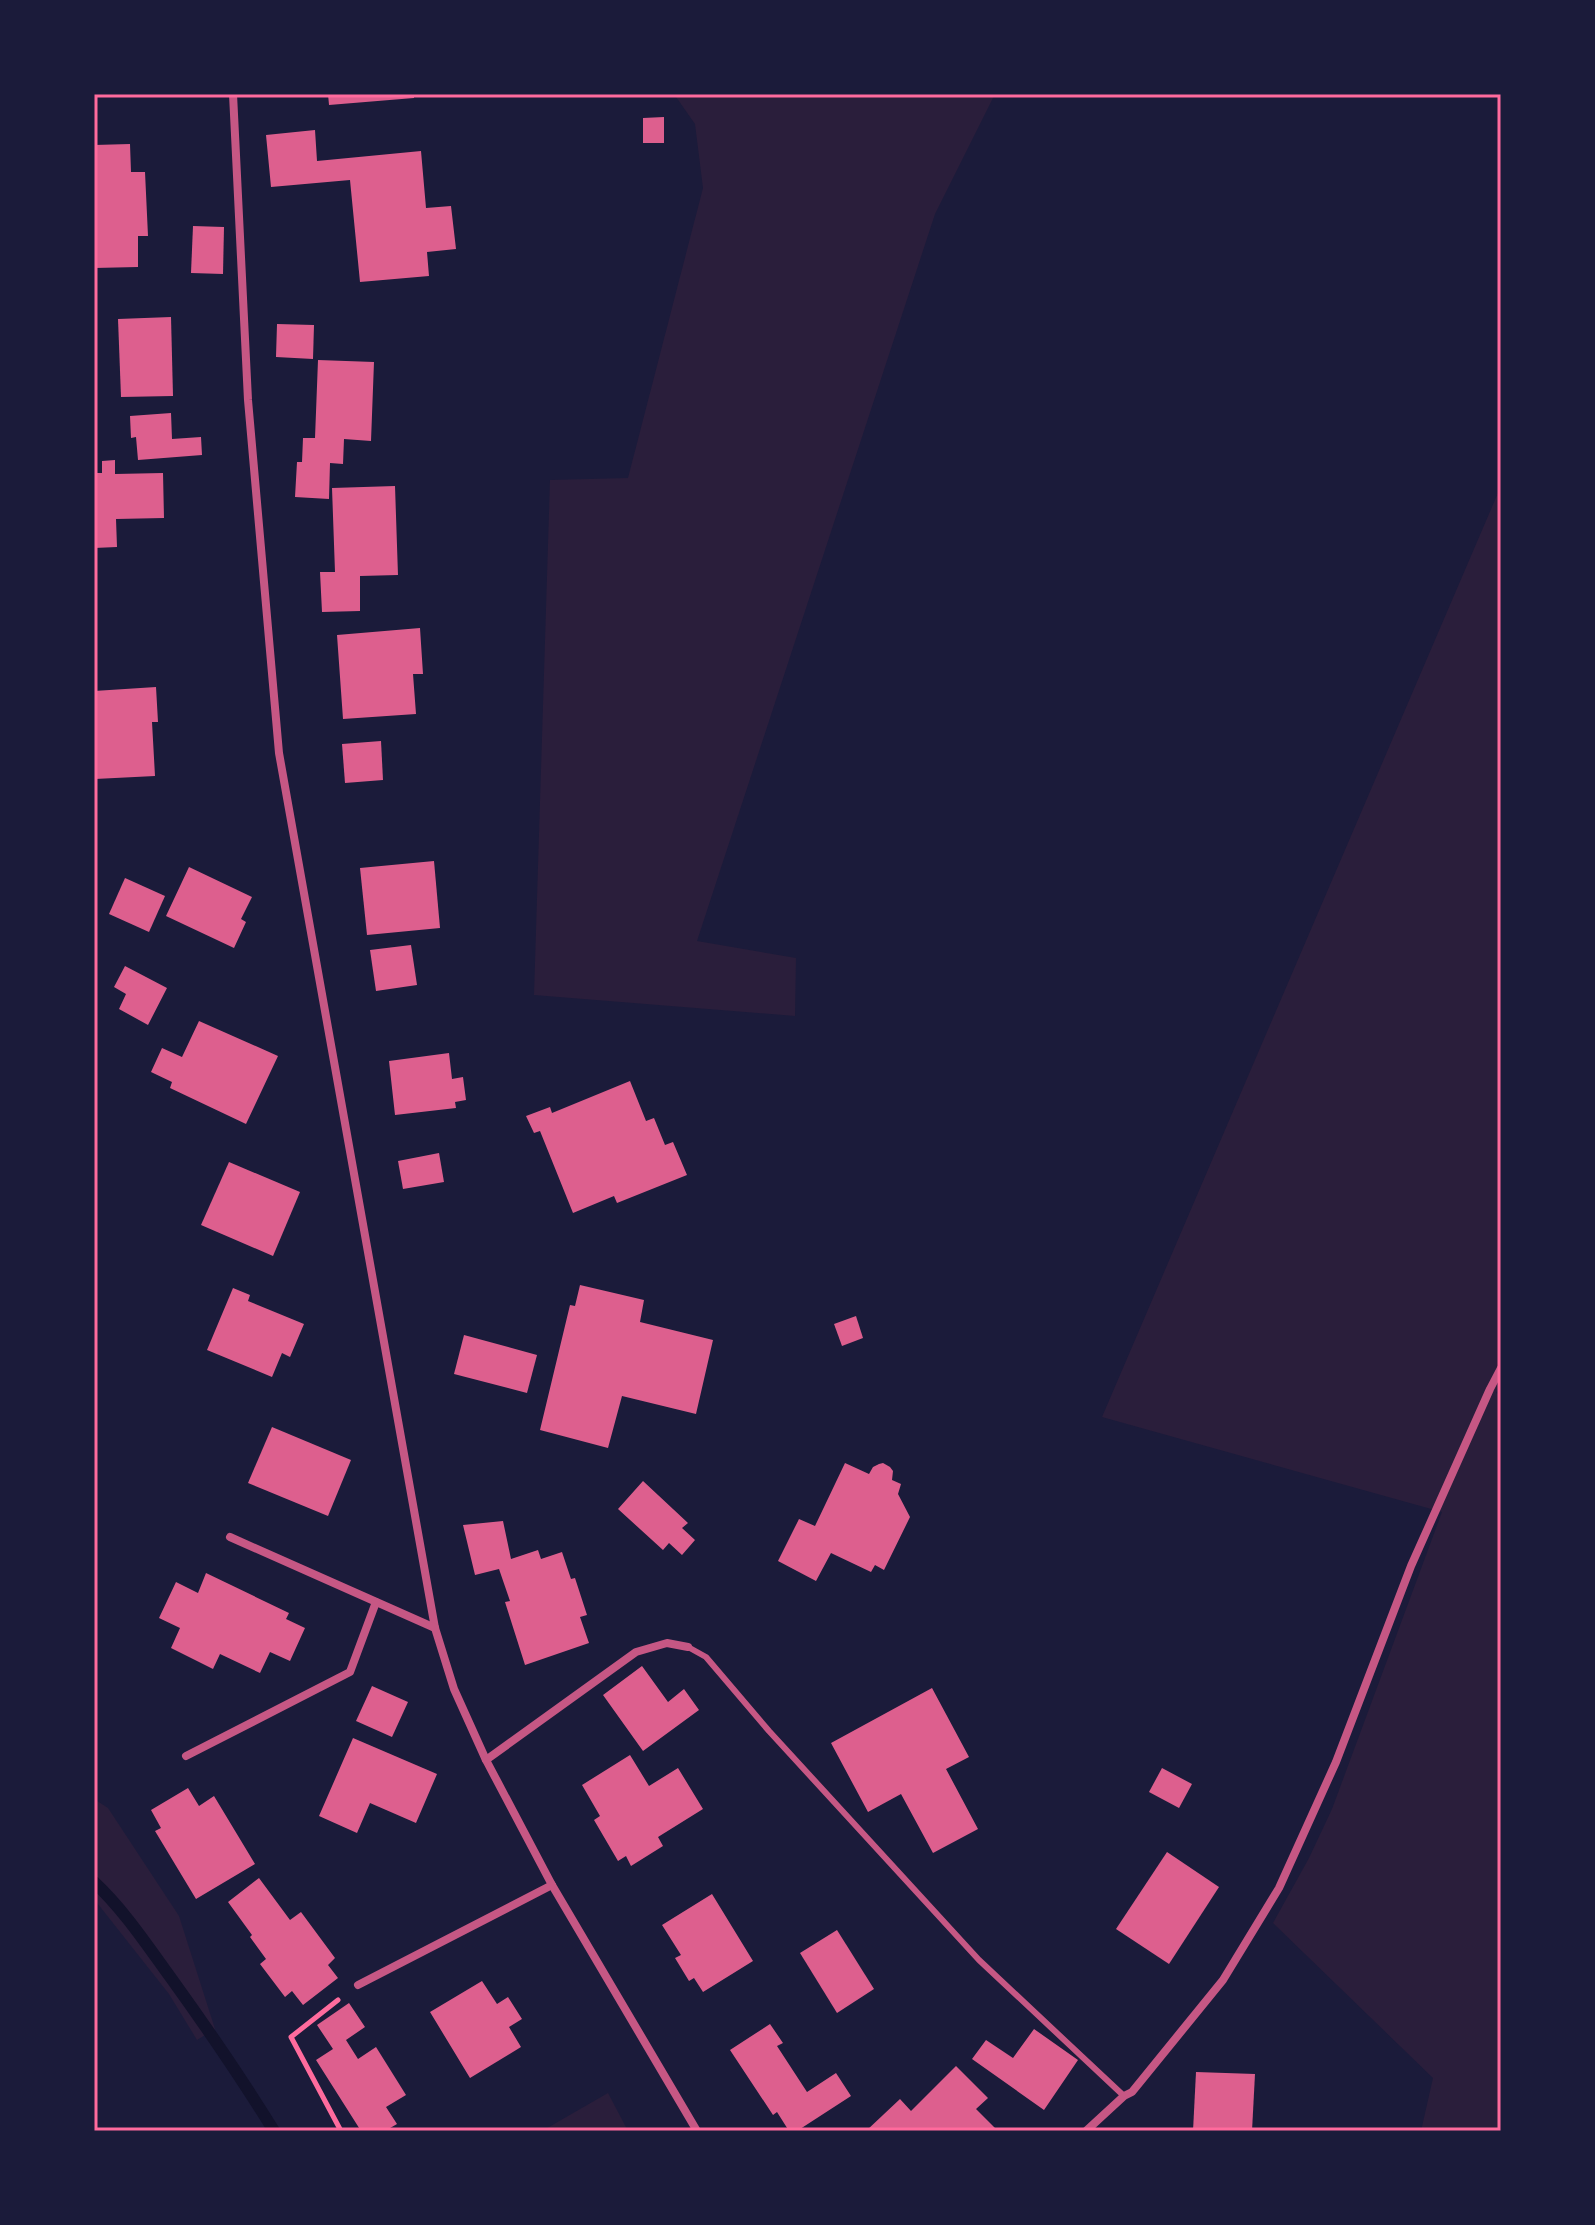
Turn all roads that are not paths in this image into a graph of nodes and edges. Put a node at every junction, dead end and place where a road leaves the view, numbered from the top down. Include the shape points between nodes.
1 (233, 94) edge
2 (1501, 1368) edge
3 (230, 1537) dead end
4 (376, 1602) junction
5 (435, 1628) junction
6 (688, 1647) joint
7 (186, 1756) dead end
8 (486, 1760) junction
9 (552, 1885) junction
10 (358, 1985) road end
11 (1124, 2096) junction
12 (697, 2131) edge
13 (1086, 2131) edge

1 - 5 street via 248,400 279,753
2 - 11 street via 1411,1566 1336,1762 1279,1888 1223,1980
3 - 4 street
4 - 5 street
4 - 7 street via 350,1672
5 - 8 street via 454,1689
6 - 8 street via 667,1643 636,1652
6 - 11 lane via 706,1657 979,1960
8 - 9 street
9 - 10 street
9 - 12 street
11 - 13 street

